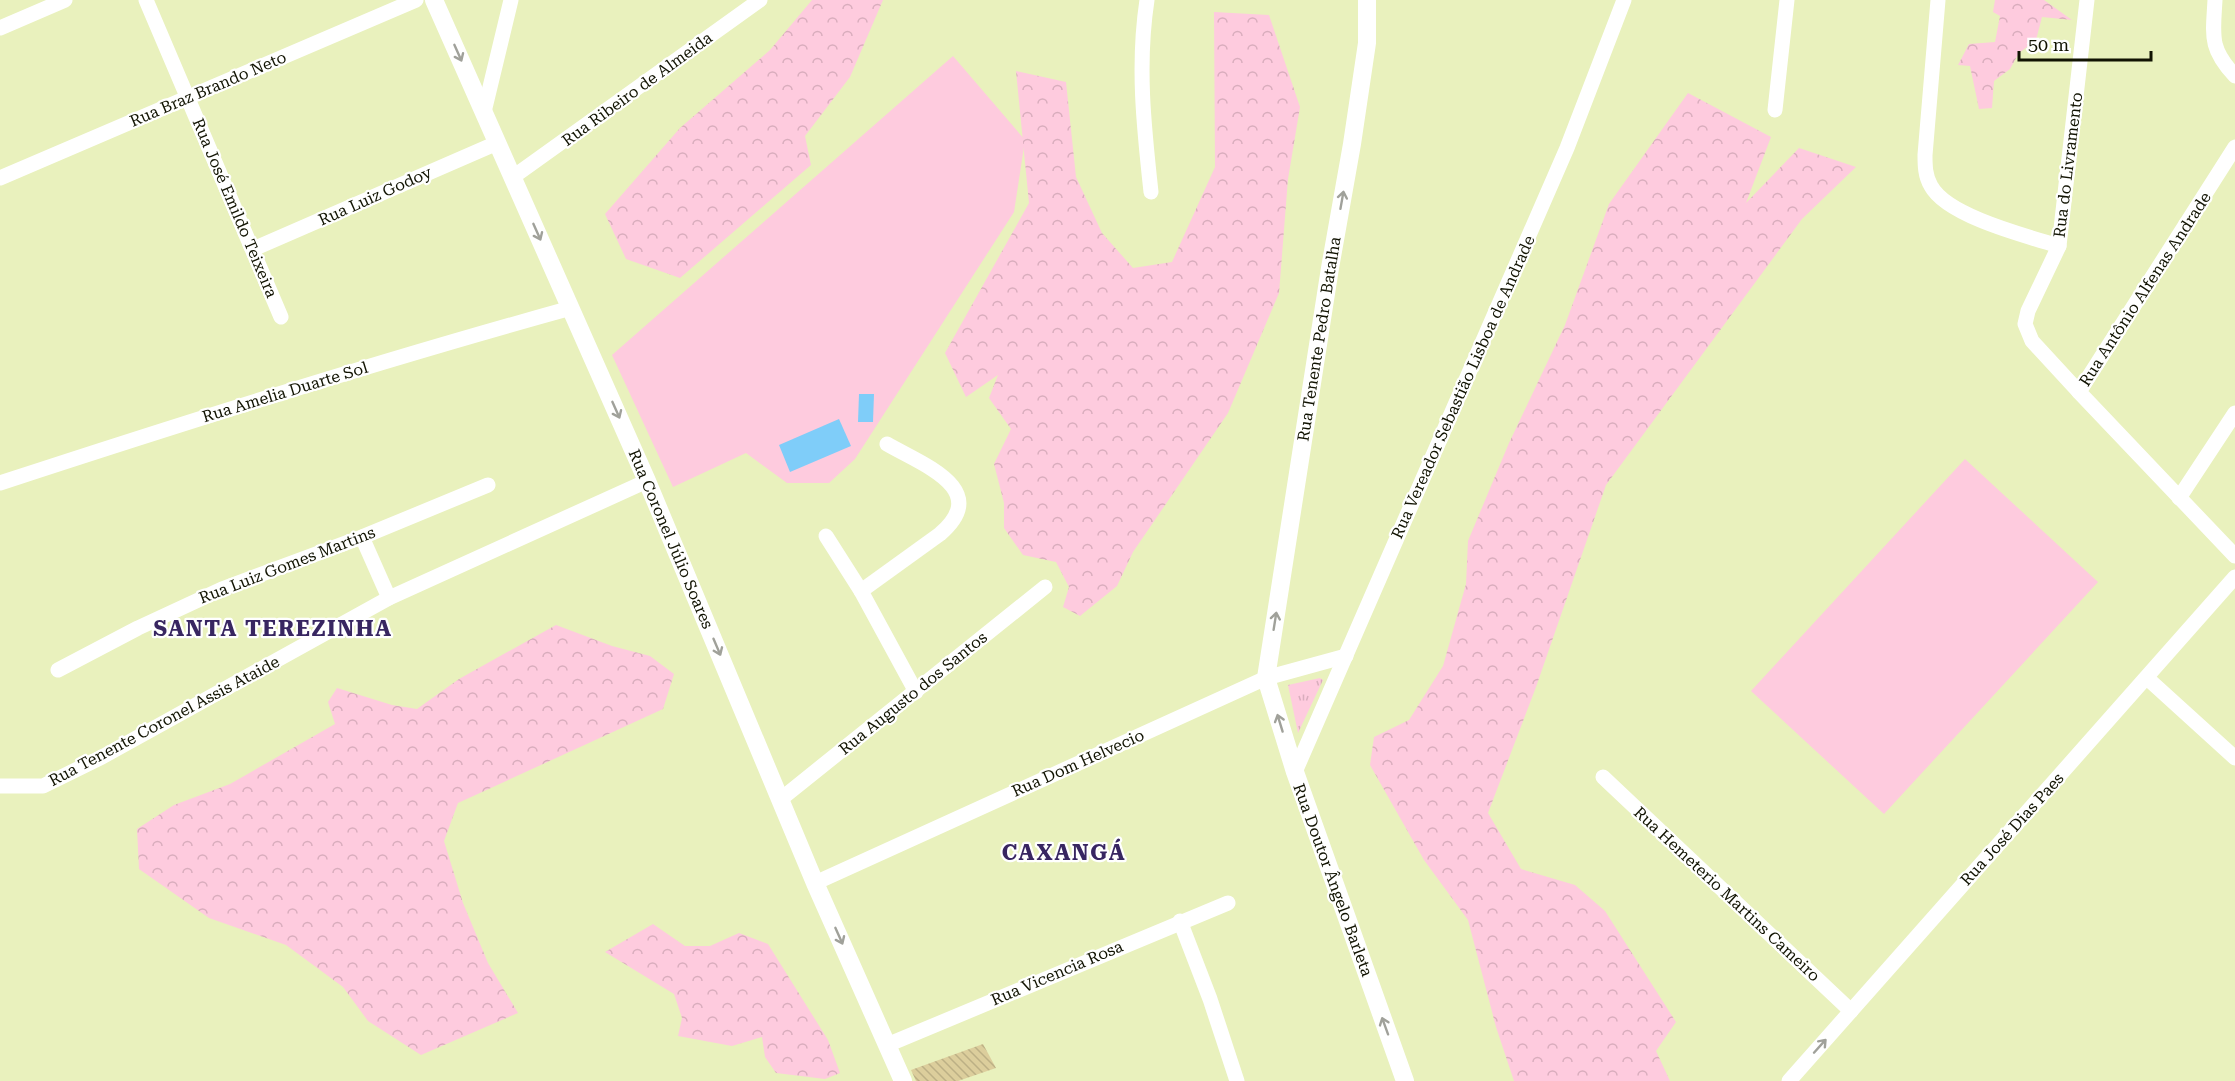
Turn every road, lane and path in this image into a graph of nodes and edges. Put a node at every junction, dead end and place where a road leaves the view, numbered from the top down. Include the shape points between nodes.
1 (65, 0) edge
2 (146, 0) edge
3 (416, 0) edge
4 (434, 0) edge
5 (760, 0) edge
6 (1147, 0) edge
7 (1367, 0) edge
8 (1624, 0) edge
9 (1787, 0) edge
10 (1938, 0) edge
11 (2087, 0) edge
12 (2215, 0) edge
13 (512, 1) edge
14 (0, 28) edge
15 (2235, 76) edge
16 (188, 97) junction
17 (1775, 110) dead end
18 (484, 112) junction
19 (497, 143) junction
20 (2235, 147) edge
21 (513, 177) junction
22 (0, 178) edge
23 (1151, 192) dead end
24 (2059, 246) junction
25 (253, 249) junction
26 (571, 308) junction
27 (281, 317) dead end
28 (2079, 392) junction
29 (2235, 413) edge
30 (887, 444) dead end
31 (647, 481) junction
32 (0, 483) edge
33 (488, 485) dead end
34 (2179, 498) junction
35 (826, 536) dead end
36 (362, 537) junction
37 (2235, 556) edge
38 (2235, 578) edge
39 (1045, 587) dead end
40 (861, 591) junction
41 (389, 598) junction
42 (1346, 656) junction
43 (58, 670) dead end
44 (1266, 678) junction
45 (2147, 678) junction
46 (916, 692) junction
47 (2235, 758) edge
48 (1295, 772) junction
49 (1603, 777) dead end
50 (0, 786) edge
51 (781, 799) junction
52 (815, 883) junction
53 (1228, 903) dead end
54 (1180, 921) junction
55 (1851, 1011) junction
56 (886, 1045) junction
57 (903, 1081) edge
58 (1237, 1081) edge
59 (1405, 1081) edge
60 (1789, 1081) edge

1 - 14 street
2 - 16 street, Rua José Emildo Teixeira
3 - 16 street, Rua Braz Brando Neto
4 -> 18 street, Rua Coronel Júlio Soares
5 - 21 street, Rua Ribeiro de Almeida
6 - 23 street via 1141,59 1142,111
44 -> 7 street, Rua Tenente Pedro Batalha via 1352,144 1367,43
8 - 42 street, Rua Vereador Sebastião Lisboa de Andrade via 1567,148
9 - 17 street
10 - 24 street via 1925,154 1931,187 1964,213
11 - 24 street, Rua do Livramento
12 - 15 street via 2213,41 2220,60
13 - 18 street
16 - 22 street, Rua Braz Brando Neto
16 - 25 street, Rua José Emildo Teixeira
18 - 19 street, Rua Coronel Júlio Soares
19 - 21 street, Rua Coronel Júlio Soares
19 - 25 street, Rua Luiz Godoy
20 - 28 street, Rua Antônio Alfenas Andrade
21 -> 26 street, Rua Coronel Júlio Soares
24 - 28 street, Rua do Livramento via 2025,324 2032,341
25 - 27 street, Rua José Emildo Teixeira
26 -> 31 street, Rua Coronel Júlio Soares
26 - 32 street, Rua Amelia Duarte Sol via 431,347
28 - 34 street, Rua Antônio Alfenas Andrade
29 - 34 street
30 - 40 street via 936,472 951,485 961,502 952,524
31 - 41 street, Rua Tenente Coronel Assis Ataide
31 -> 51 street, Rua Coronel Júlio Soares
33 - 36 street, Rua Luiz Gomes Martins
34 - 37 street, Rua Antônio Alfenas Andrade
35 - 40 street
36 - 41 street
36 - 43 street, Rua Luiz Gomes Martins via 176,609
38 - 45 street, Rua José Dias Paes
39 - 46 street, Rua Augusto dos Santos
40 - 46 street
41 - 50 street, Rua Tenente Coronel Assis Ataide via 43,786
42 - 44 street, Rua Dom Helvecio
42 - 48 street, Rua Vereador Sebastião Lisboa de Andrade
48 -> 44 street, Rua Doutor Ângelo Barleta
44 - 52 street, Rua Dom Helvecio
45 - 47 street
45 - 55 street, Rua José Dias Paes
46 - 51 street, Rua Augusto dos Santos
59 -> 48 street, Rua Doutor Ângelo Barleta
49 - 55 street, Rua Hemeterio Martins Cameiro
51 - 52 street, Rua Coronel Júlio Soares
52 -> 56 street, Rua Coronel Júlio Soares
53 - 54 street, Rua Vicencia Rosa
54 - 56 street, Rua Vicencia Rosa
54 - 58 street
60 -> 55 street, Rua José Dias Paes
56 - 57 street, Rua Coronel Júlio Soares

